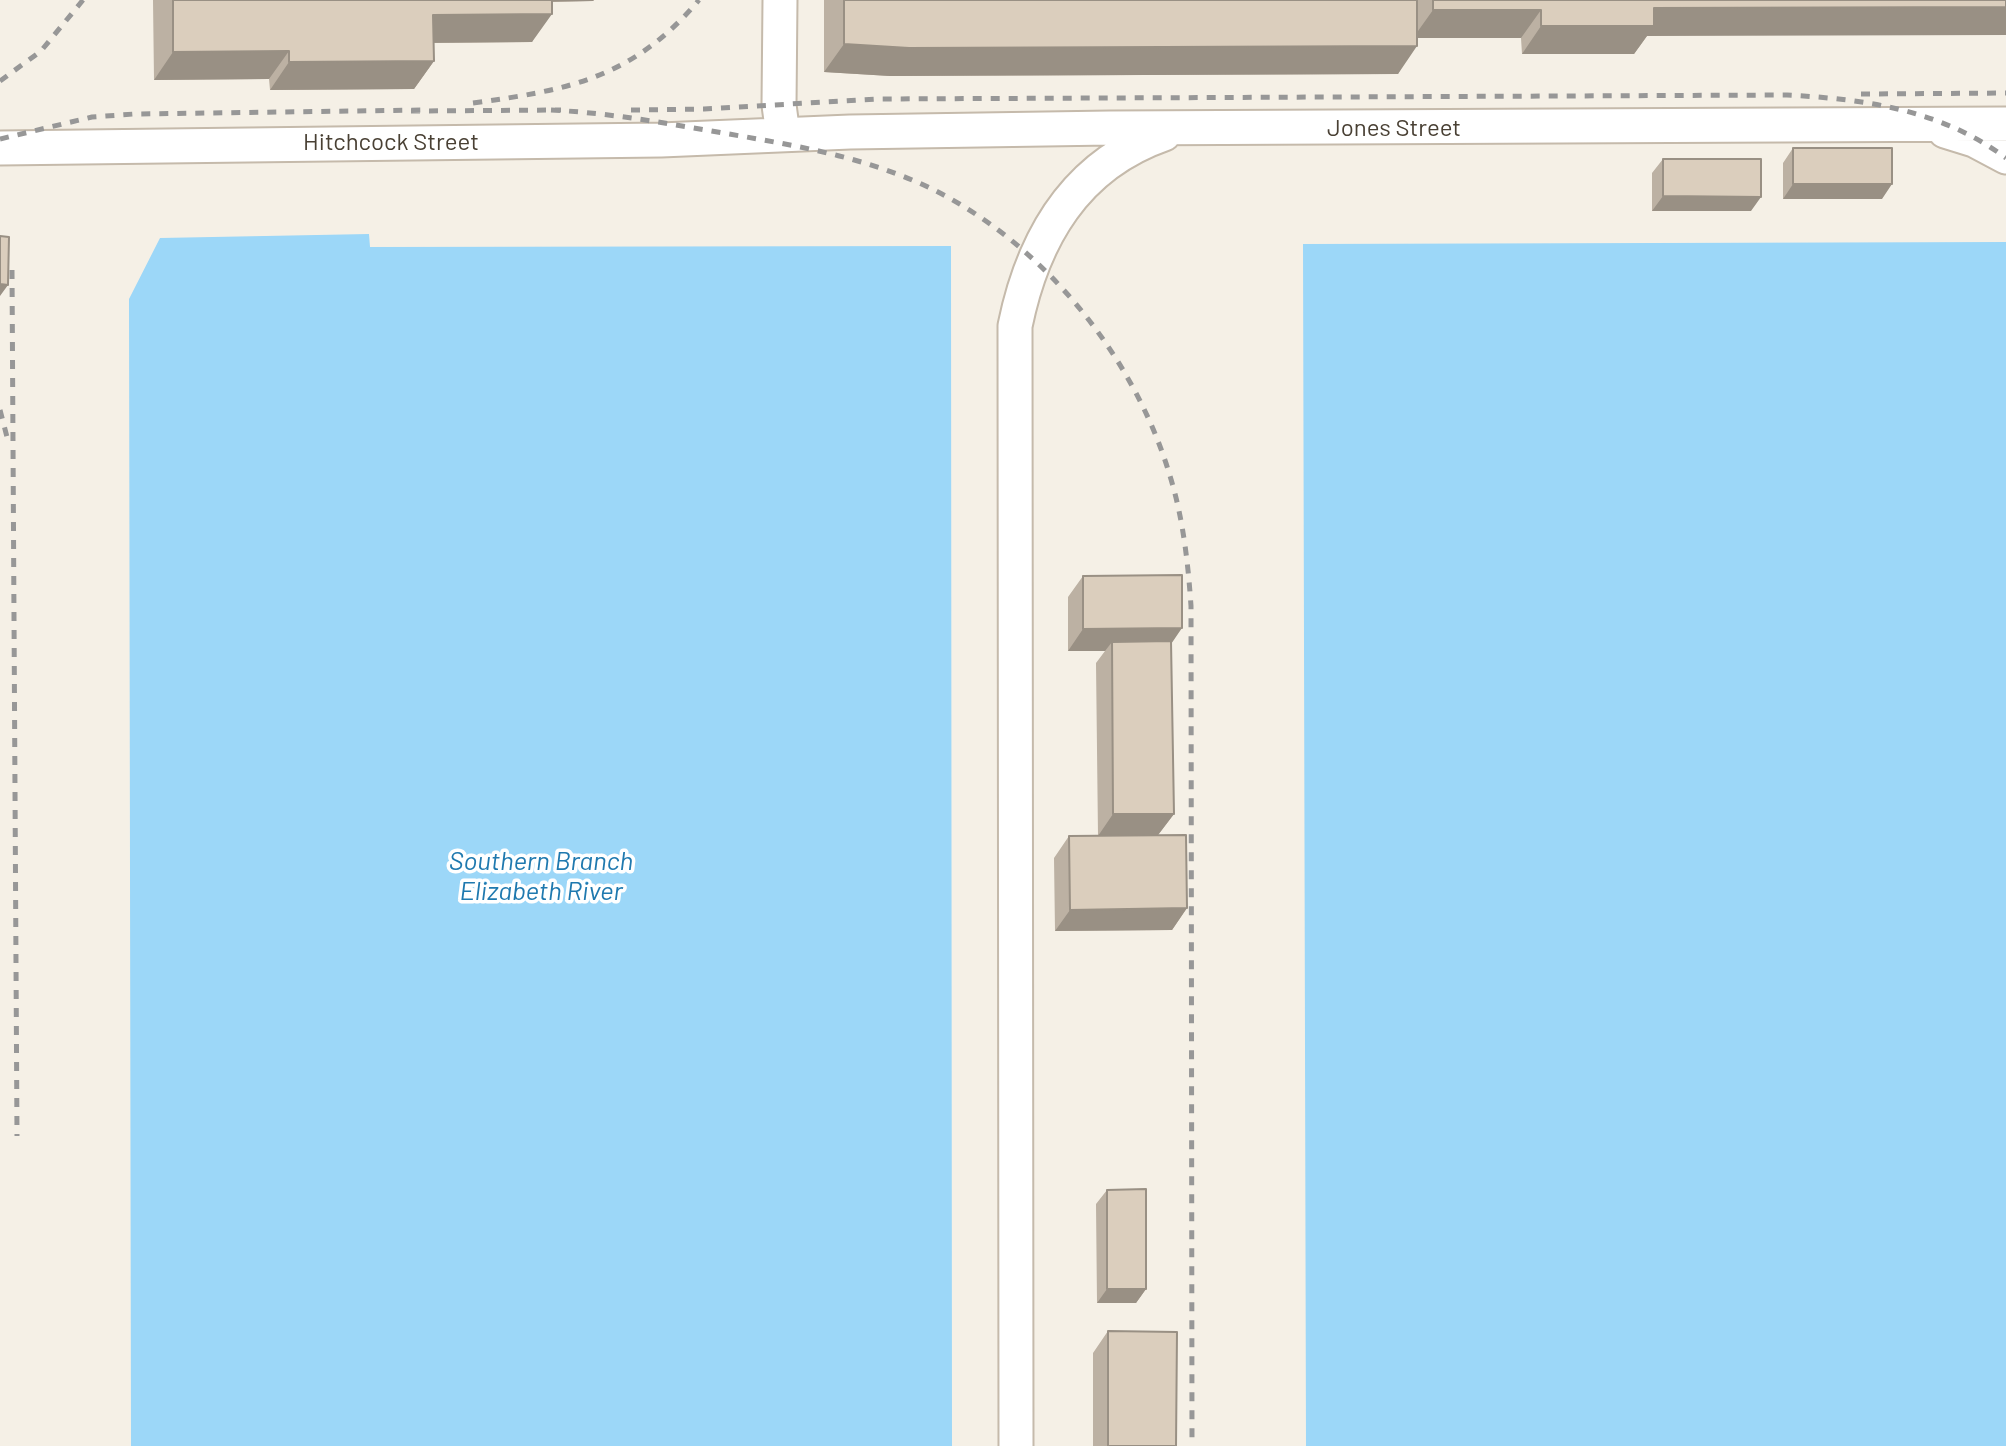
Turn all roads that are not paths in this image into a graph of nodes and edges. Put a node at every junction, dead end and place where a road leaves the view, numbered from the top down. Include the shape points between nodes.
1 (780, 0) edge
2 (1876, 124) junction
3 (2006, 124) edge
4 (1189, 130) junction
5 (783, 135) junction
6 (0, 148) edge
7 (2006, 157) edge
8 (1016, 1446) edge

1 - 5 street
2 - 3 street, Jones Street
2 - 4 street, Jones Street
2 - 7 street via 1947,132
4 - 5 street, Jones Street
4 - 8 street via 1131,148 1095,173 1068,201 1036,252 1015,326
5 - 6 street, Hitchcock Street

